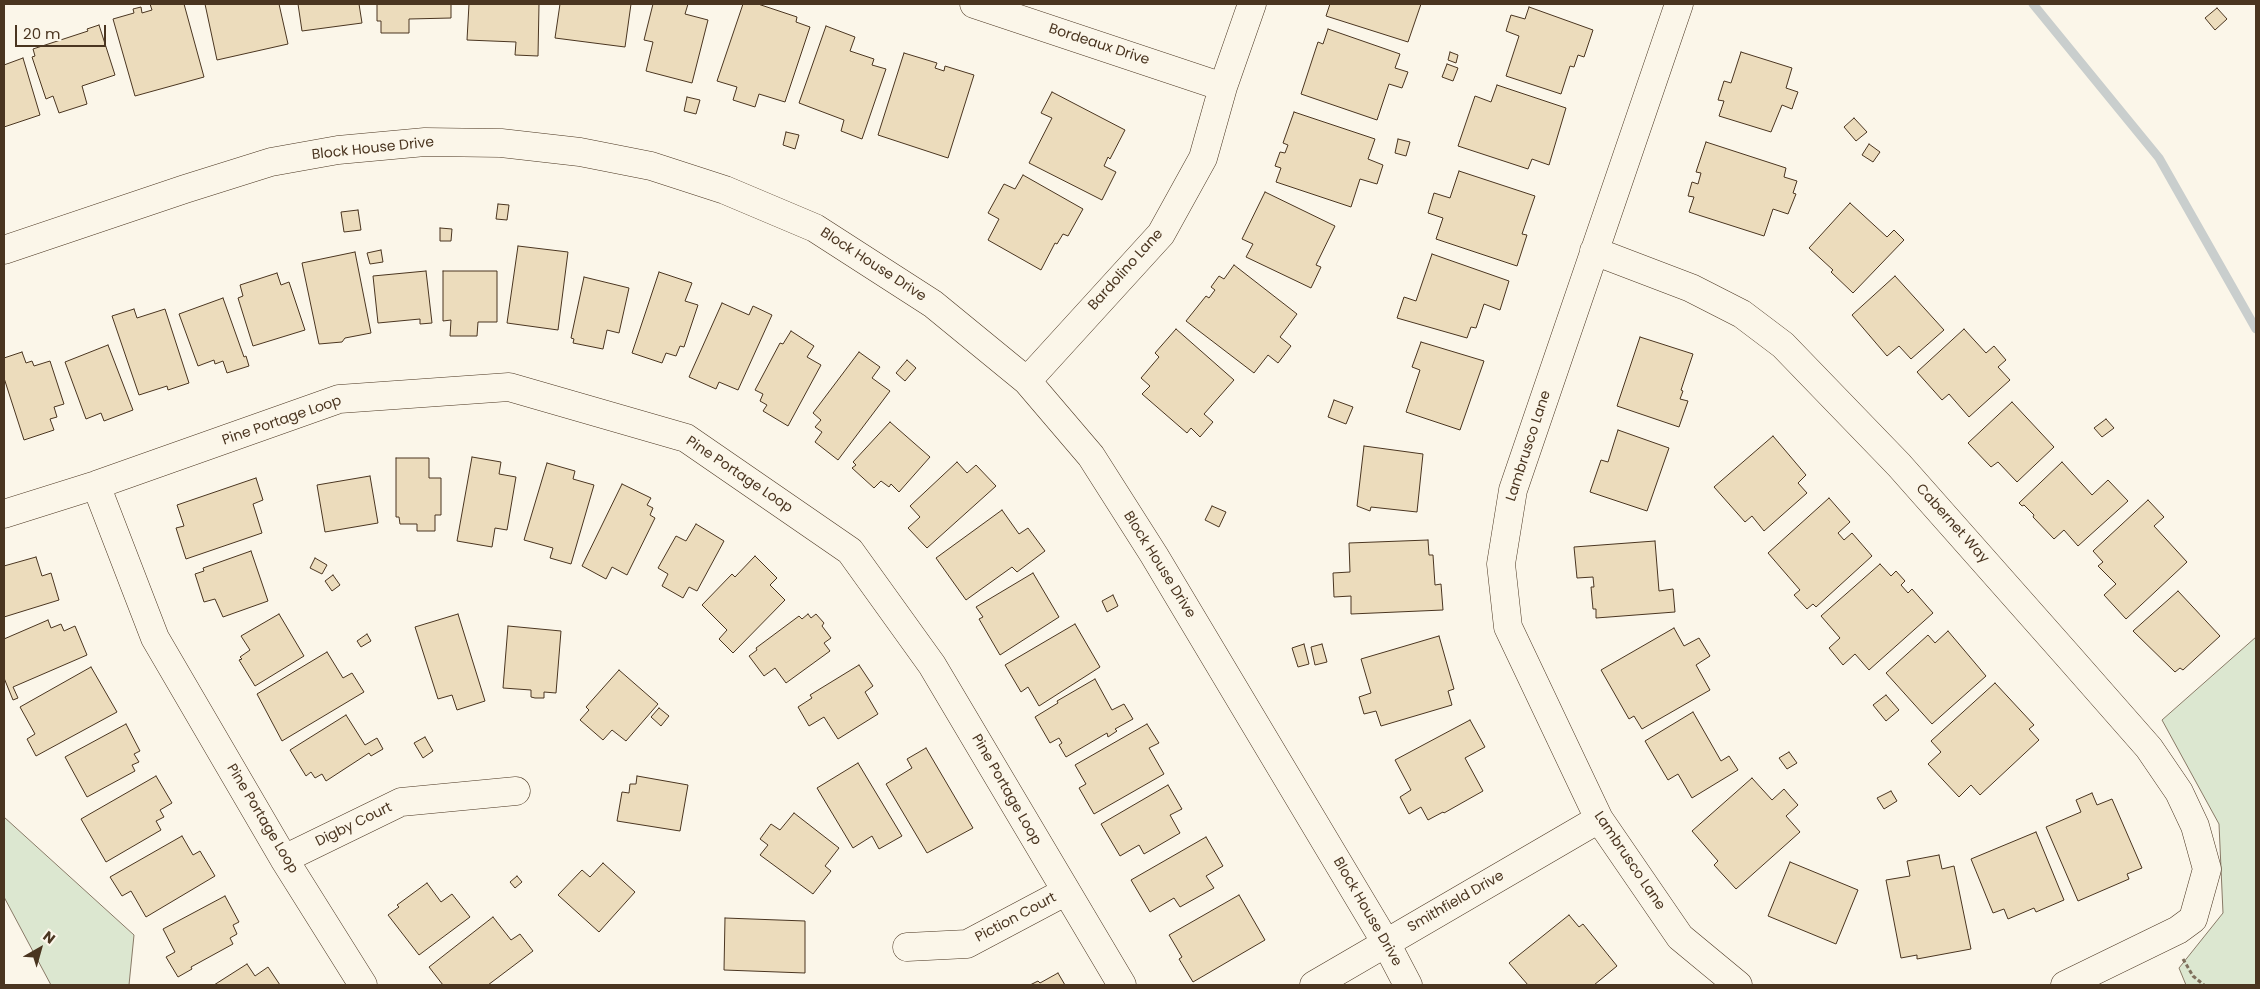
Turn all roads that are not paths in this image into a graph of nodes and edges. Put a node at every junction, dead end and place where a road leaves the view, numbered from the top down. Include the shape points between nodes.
1 (974, 4) edge
2 (1252, 4) edge
3 (1679, 4) edge
4 (1224, 87) junction
5 (4, 250) edge
6 (1594, 251) junction
7 (1027, 380) junction
8 (96, 486) junction
9 (4, 514) edge
10 (516, 791) dead end
11 (1599, 818) junction
12 (284, 859) junction
13 (1066, 892) junction
14 (1386, 943) junction
15 (907, 947) dead end
16 (362, 985) edge
17 (1122, 985) edge
18 (1314, 985) edge
19 (1408, 985) edge
20 (1738, 985) edge
21 (2065, 985) edge

1 - 4 street, Bordeaux Drive
2 - 4 street, Bardolino Lane
3 - 6 street, Lambrusco Lane
4 - 7 street, Bardolino Lane via 1203,158 1161,234
5 - 7 street, Block House Drive via 271,162 338,150 425,142 501,143 580,152 651,166 725,190 815,228 933,304
6 - 11 street, Lambrusco Lane via 1513,490 1500,564 1508,627
6 - 21 street, Cabernet Way via 1691,288 1742,314 1783,344 1899,465 2149,748 2179,792 2207,869 2193,919 2178,930
7 - 14 street, Block House Drive via 1096,464
8 - 9 street, Pine Portage Loop
8 - 12 street, Pine Portage Loop via 155,638
8 - 13 street, Pine Portage Loop via 340,399 509,387 686,438 850,552 932,664
10 - 12 street, Digby Court via 401,802
11 - 14 street, Smithfield Drive
11 - 20 street, Lambrusco Lane via 1680,937
12 - 16 street, Pine Portage Loop
13 - 15 street, Piction Court via 967,944
13 - 17 street, Pine Portage Loop
14 - 18 street, Smithfield Drive
14 - 19 street, Block House Drive

